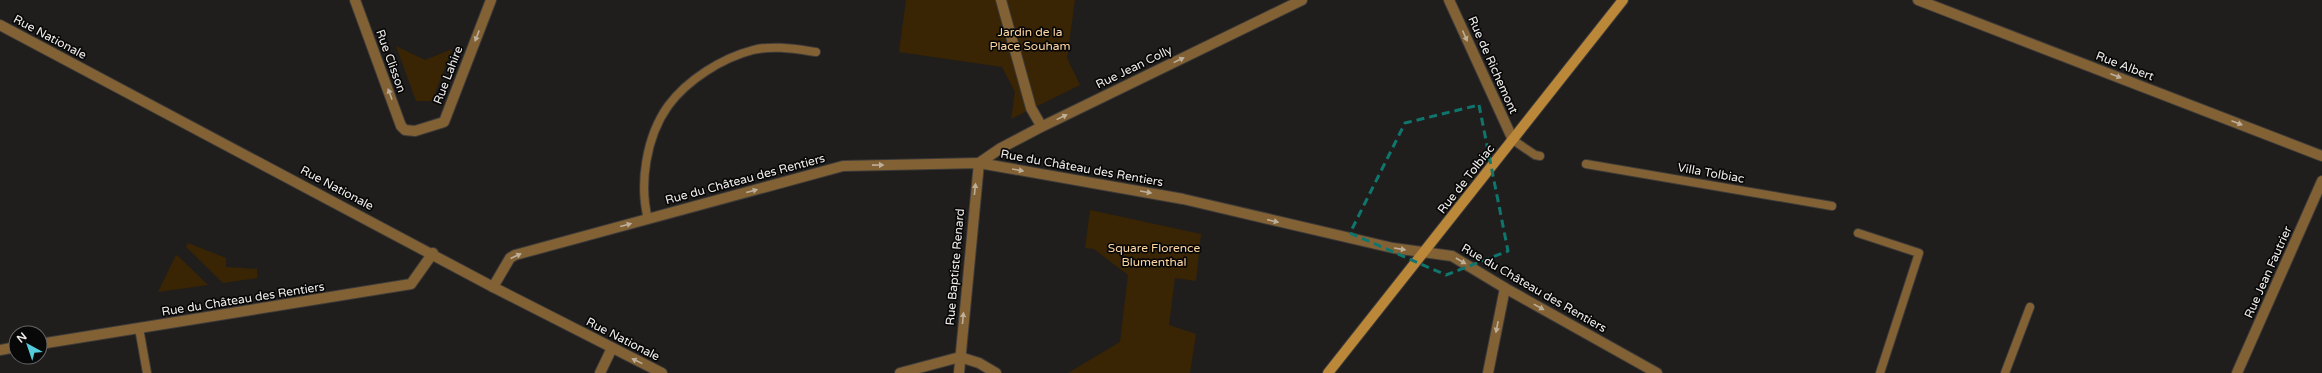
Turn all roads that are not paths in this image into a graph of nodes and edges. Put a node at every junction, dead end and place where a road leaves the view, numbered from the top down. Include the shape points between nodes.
1 (355, 0) edge
2 (491, 0) edge
3 (1001, 0) edge
4 (1302, 0) edge
5 (1449, 0) edge
6 (1624, 0) edge
7 (1918, 0) edge
8 (0, 25) edge
9 (816, 52) dead end
10 (1039, 122) dead end
11 (405, 130) joint
12 (1513, 140) junction
13 (1540, 156) dead end
14 (2322, 156) edge
15 (980, 163) junction
16 (1586, 164) dead end
17 (2322, 180) edge
18 (1832, 206) dead end
19 (648, 219) junction
20 (1858, 234) dead end
21 (433, 253) junction
22 (1424, 253) junction
23 (493, 287) junction
24 (1505, 288) junction
25 (2030, 307) dead end
26 (138, 328) junction
27 (48, 343) edge
28 (612, 348) junction
29 (960, 357) junction
30 (147, 373) edge
31 (600, 373) edge
32 (662, 373) edge
33 (900, 373) edge
34 (959, 373) edge
35 (996, 373) edge
36 (1328, 373) edge
37 (1488, 373) edge
38 (1657, 373) edge
39 (1880, 373) edge
40 (2005, 373) edge
41 (2237, 373) edge

11 -> 1 street, Rue Clisson
2 -> 11 street, Rue Lahire via 444,122 415,131
3 - 10 street via 1031,108
15 -> 4 street, Rue Jean Colly via 1000,148 1041,127
5 -> 12 street, Rue de Richemont
6 - 12 main road, Rue de Tolbiac
7 -> 14 street, Rue Albert
8 - 21 street, Rue Nationale
9 - 19 lane via 777,47 754,50 725,60 691,82 668,106 652,139 643,200
12 - 13 lane
12 - 22 main road, Rue de Tolbiac
19 -> 15 street, Rue du Château des Rentiers via 843,166
15 -> 22 street, Rue du Château des Rentiers via 1183,199
29 -> 15 street, Rue Baptiste Renard
16 - 18 lane, Villa Tolbiac
17 - 41 street, Rue Jean Fautrier
23 -> 19 street, Rue du Château des Rentiers via 510,258 515,255
20 - 39 lane via 1919,253
21 - 23 street, Rue Nationale
21 - 26 street, Rue du Château des Rentiers via 411,284
22 -> 24 street, Rue du Château des Rentiers via 1452,256
22 - 36 main road, Rue de Tolbiac
23 - 28 street, Rue Nationale
24 -> 37 street
24 -> 38 street, Rue du Château des Rentiers
25 - 40 lane
26 - 27 street, Rue du Château des Rentiers
26 - 30 lane
28 - 31 street
32 -> 28 street, Rue Nationale
29 - 33 street
29 - 34 street, Rue Baptiste Renard
29 - 35 street via 979,363

